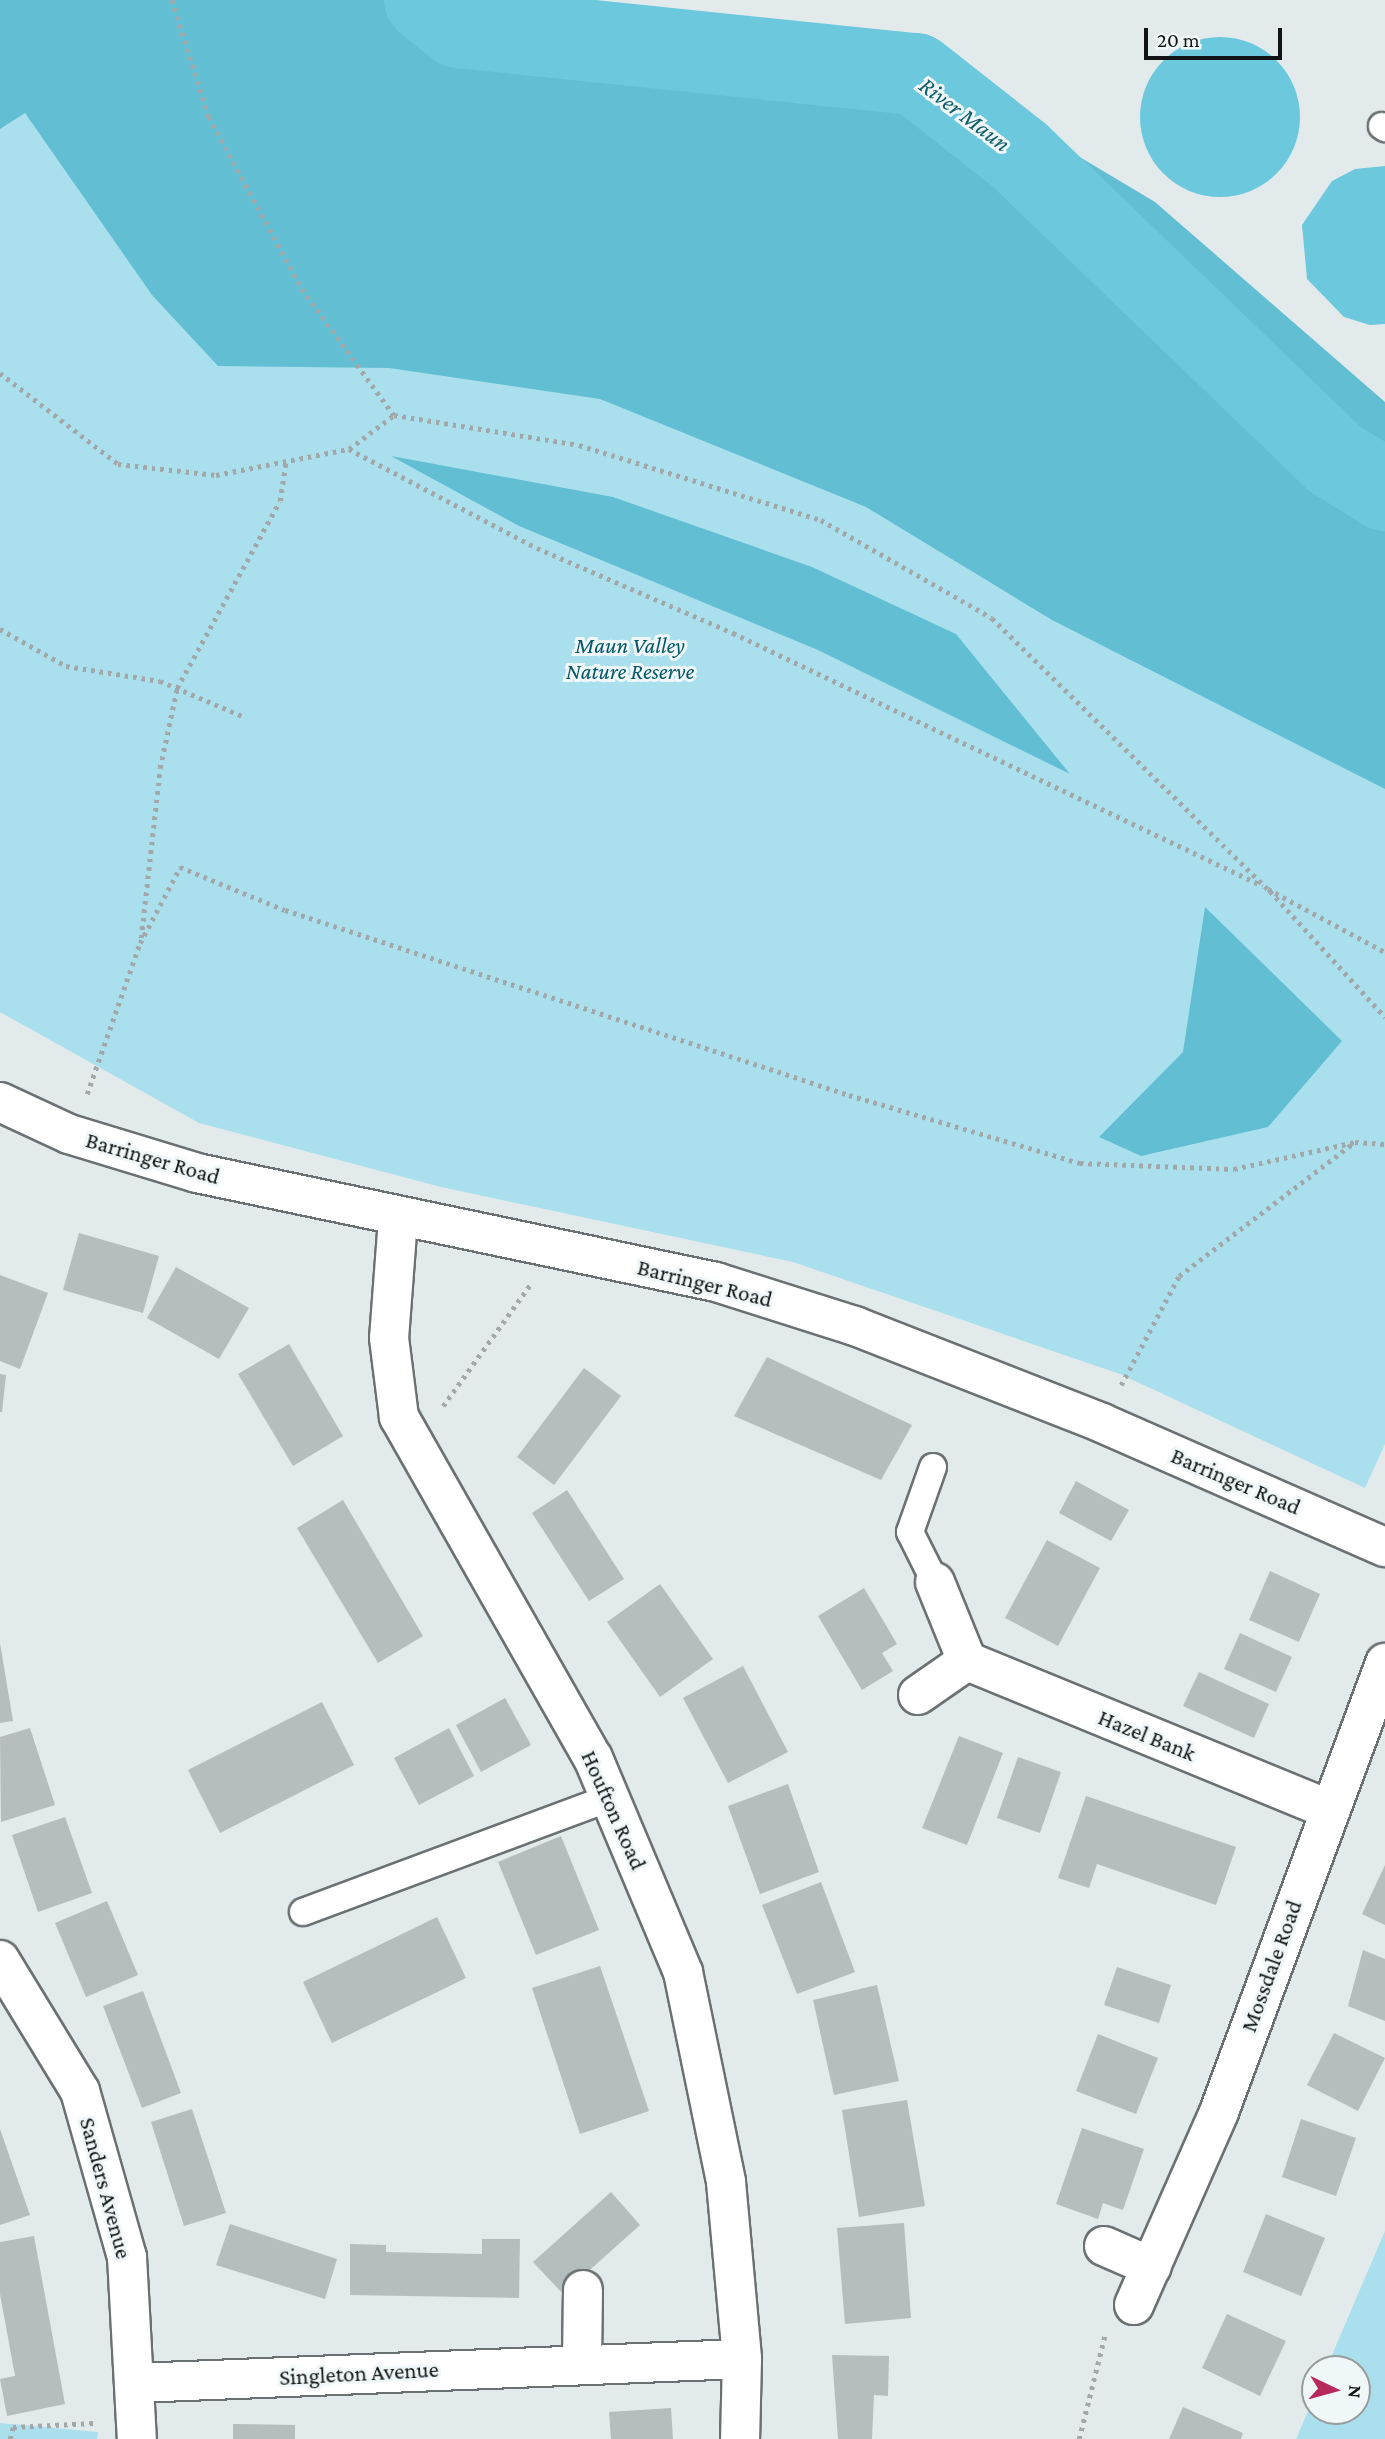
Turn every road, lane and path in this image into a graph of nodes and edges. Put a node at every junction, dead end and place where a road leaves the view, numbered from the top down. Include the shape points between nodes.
1 (172, 0) edge
2 (0, 373) edge
3 (394, 415) junction
4 (349, 449) junction
5 (286, 461) junction
6 (0, 629) edge
7 (177, 688) junction
8 (245, 717) dead end
9 (1268, 889) junction
10 (140, 943) junction
11 (1385, 952) edge
12 (1385, 1017) edge
13 (0, 1103) edge
14 (69, 1134) junction
15 (1355, 1142) junction
16 (1385, 1144) edge
17 (398, 1219) junction
18 (556, 1249) junction
19 (1102, 1423) junction
20 (412, 1449) junction
21 (933, 1467) dead end
22 (1385, 1547) edge
23 (935, 1582) joint
24 (967, 1661) junction
25 (1385, 1663) edge
26 (918, 1695) dead end
27 (610, 1798) junction
28 (1327, 1809) junction
29 (303, 1912) dead end
30 (0, 1959) edge
31 (1104, 2246) dead end
32 (1152, 2267) junction
33 (583, 2290) dead end
34 (1134, 2305) joint
35 (742, 2359) junction
36 (582, 2362) junction
37 (136, 2383) junction
38 (137, 2430) edge
39 (9, 2439) edge
40 (740, 2439) edge
41 (1079, 2439) edge

1 - 3 path via 209,117 302,289
2 - 5 path via 118,464 216,475
3 - 4 path
3 - 9 path via 579,444 821,520 992,618
4 - 5 path
4 - 9 path via 537,548 1182,842
5 - 7 path via 280,501
6 - 7 path via 66,666
7 - 8 path
7 - 10 path via 160,768
9 - 11 path
9 - 12 path
10 - 14 path
10 - 15 path via 180,867 285,910 796,1078 1080,1163 1234,1169
13 - 14 street, Barringer Road
14 - 17 street, Barringer Road via 197,1173
15 - 16 path
15 - 19 path via 1178,1276
17 - 18 street, Barringer Road
17 - 20 street, Houfton Road via 389,1338 399,1417
18 - 19 street, Barringer Road via 716,1282 855,1326
18 - 20 path
19 - 22 street, Barringer Road
20 - 27 street, Houfton Road via 593,1758
21 - 23 lane via 910,1532
23 - 24 street
24 - 26 street
24 - 28 street, Hazel Bank
25 - 28 street, Mossdale Road
27 - 29 lane
27 - 35 street, Houfton Road via 682,1972 726,2182
28 - 32 street, Mossdale Road via 1219,2112
30 - 37 street, Sanders Avenue via 80,2091 127,2257
31 - 32 street
32 - 34 street, Mossdale Road
33 - 36 street
34 - 41 path via 1109,2321
35 - 36 street, Singleton Avenue
35 - 40 street, Houfton Road
36 - 37 street, Singleton Avenue
37 - 38 street, Sanders Avenue
38 - 39 path via 13,2427

